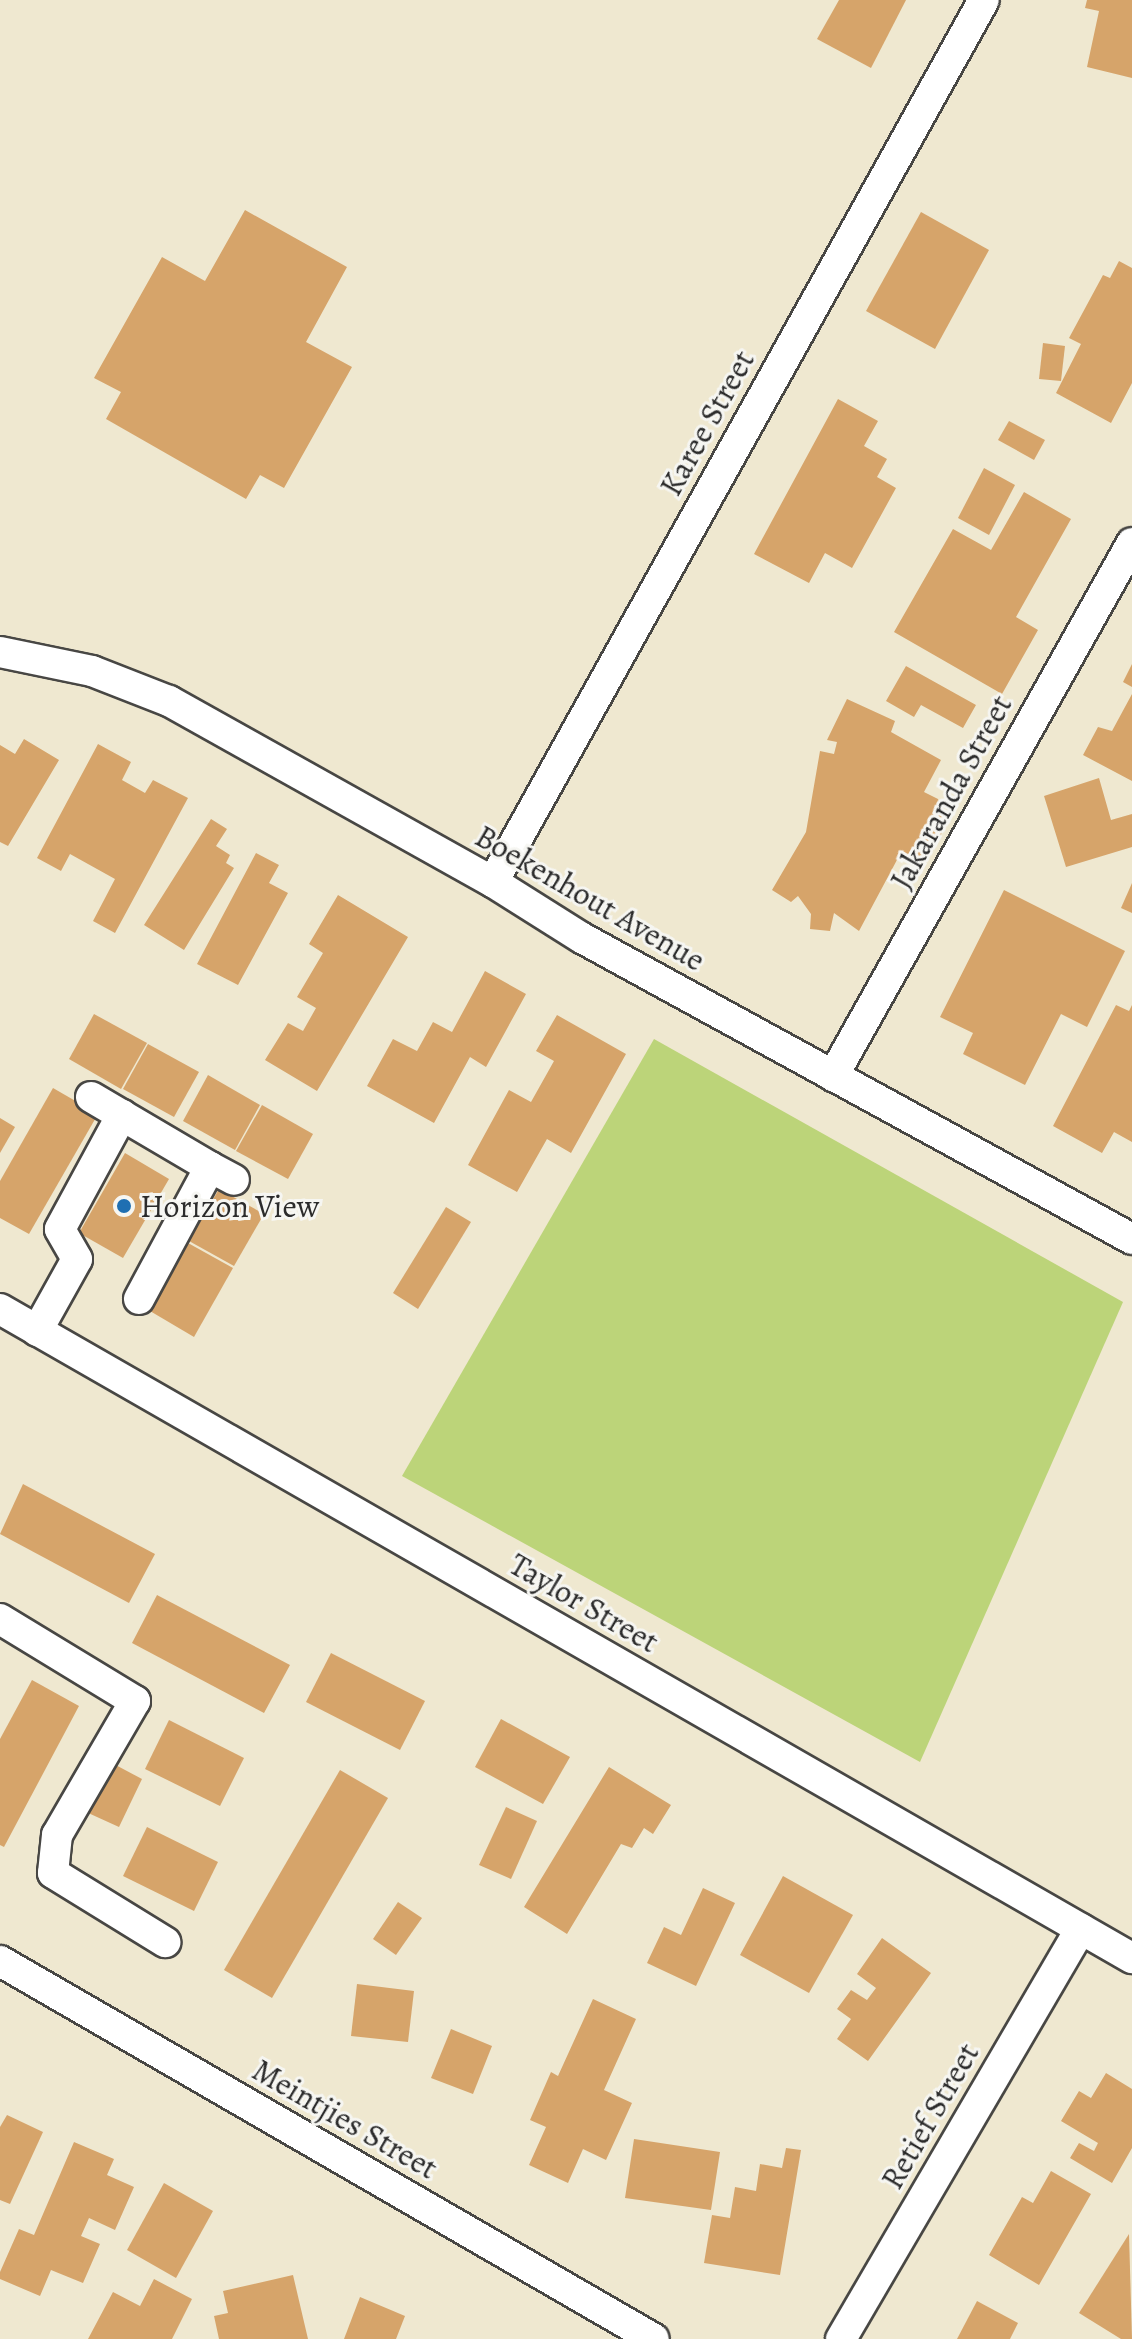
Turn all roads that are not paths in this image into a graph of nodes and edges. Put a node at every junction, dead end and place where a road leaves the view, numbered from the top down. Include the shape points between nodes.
1 (984, 0) edge
2 (1132, 543) edge
3 (0, 652) edge
4 (493, 882) junction
5 (833, 1076) junction
6 (91, 1097) dead end
7 (122, 1115) junction
8 (1132, 1239) edge
9 (139, 1299) dead end
10 (0, 1309) edge
11 (37, 1331) junction
12 (0, 1619) edge
13 (1081, 1929) junction
14 (165, 1942) dead end
15 (1132, 1958) edge
16 (0, 1961) edge
17 (654, 2339) edge
18 (841, 2339) edge

1 - 4 street, Karee Street
2 - 5 street, Jakaranda Street
3 - 4 street, Boekenhout Avenue via 130,683
4 - 5 street, Boekenhout Avenue via 582,938
5 - 8 street, Boekenhout Avenue
6 - 7 street
7 - 9 street via 222,1173
7 - 11 street via 60,1229 77,1259
10 - 11 street, Taylor Street
11 - 13 street, Taylor Street
12 - 14 street via 135,1701 57,1835 53,1873
13 - 15 street, Taylor Street
13 - 18 street, Retief Street
16 - 17 street, Meintjies Street

